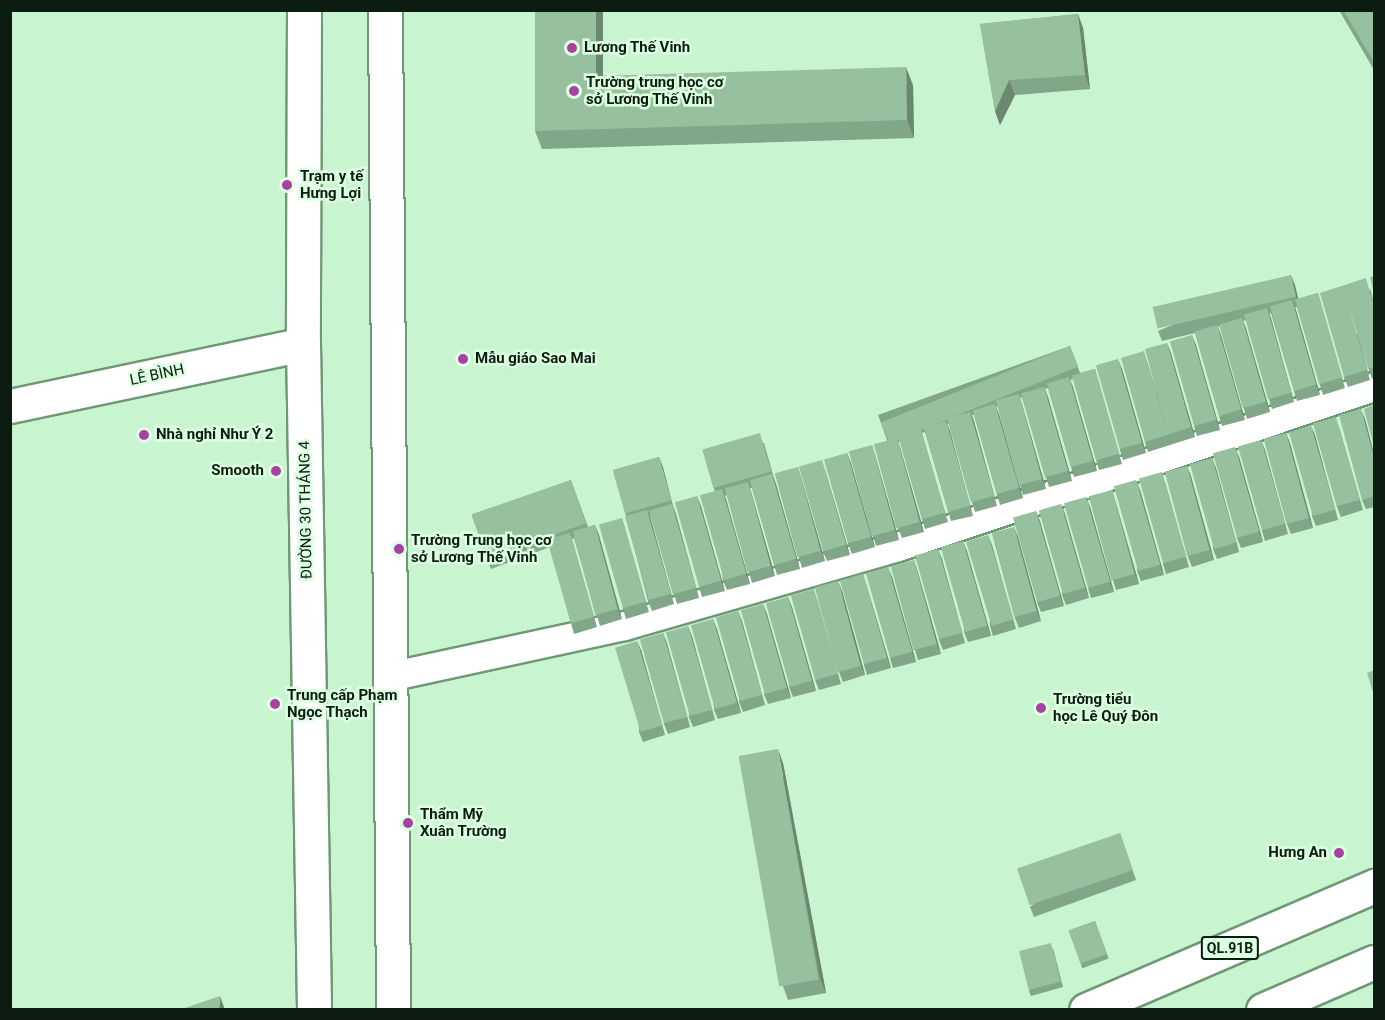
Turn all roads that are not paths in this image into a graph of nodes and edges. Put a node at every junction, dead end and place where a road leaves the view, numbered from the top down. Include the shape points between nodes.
1 (304, 10) edge
2 (385, 10) edge
3 (303, 344) junction
4 (1374, 387) edge
5 (10, 406) edge
6 (389, 677) junction
7 (1374, 886) edge
8 (1374, 962) edge
9 (314, 1010) edge
10 (393, 1010) edge
11 (1086, 1010) edge
12 (1263, 1010) edge

1 - 3 main road, ĐƯỜNG 30 THÁNG 4
2 - 6 main road
3 - 5 main road, LÊ BÌNH
3 - 9 main road, ĐƯỜNG 30 THÁNG 4
4 - 6 street via 898,547 625,626
6 - 10 main road
7 - 11 main road, QL.91B
8 - 12 main road

